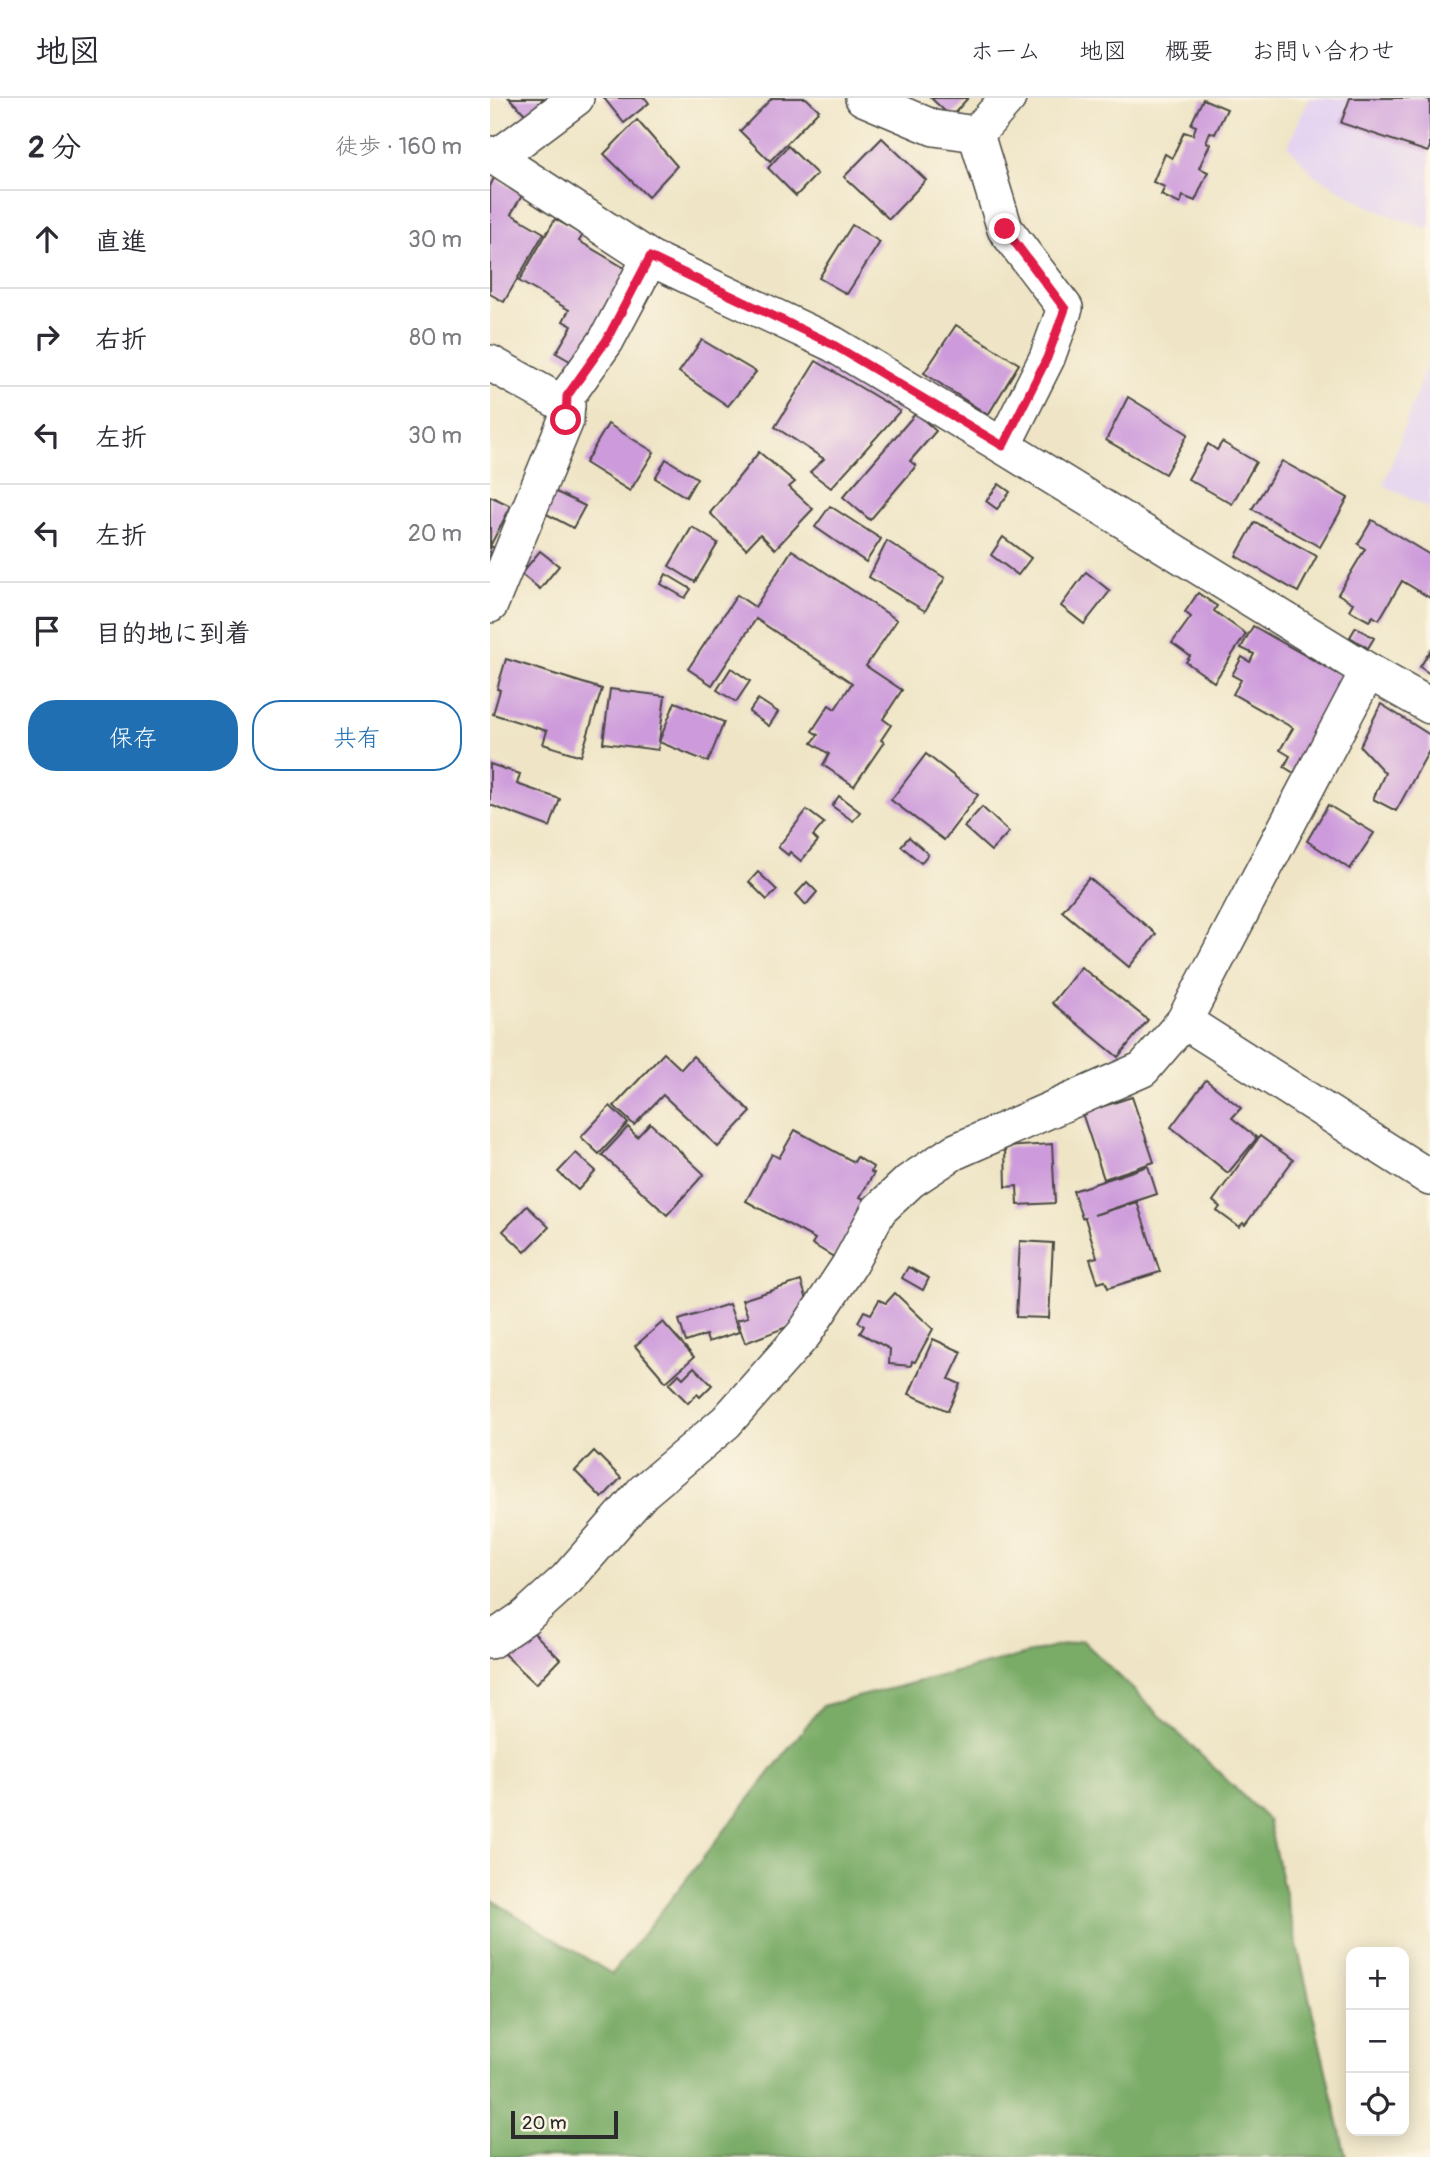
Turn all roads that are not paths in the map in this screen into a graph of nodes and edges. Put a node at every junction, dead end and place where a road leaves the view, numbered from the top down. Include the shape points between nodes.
1 (576, 98) edge
2 (863, 98) edge
3 (1007, 98) edge
4 (976, 134) junction
5 (493, 156) edge
6 (650, 257) junction
7 (490, 363) edge
8 (567, 406) junction
9 (1003, 446) junction
10 (490, 606) edge
11 (1368, 671) junction
12 (1430, 706) edge
13 (1184, 1021) junction
14 (1430, 1178) edge
15 (490, 1642) edge

1 - 5 street
2 - 4 street via 934,128
3 - 4 street
4 - 9 street via 1005,229 1065,309 1047,358
5 - 6 street
6 - 8 street via 606,341 567,396
6 - 9 street via 832,344
7 - 8 street
8 - 10 street via 566,420
9 - 11 street
11 - 12 street
11 - 13 street
13 - 14 street
13 - 15 street via 1143,1069 954,1152 910,1181 879,1210 804,1334 726,1422 643,1492 567,1579

